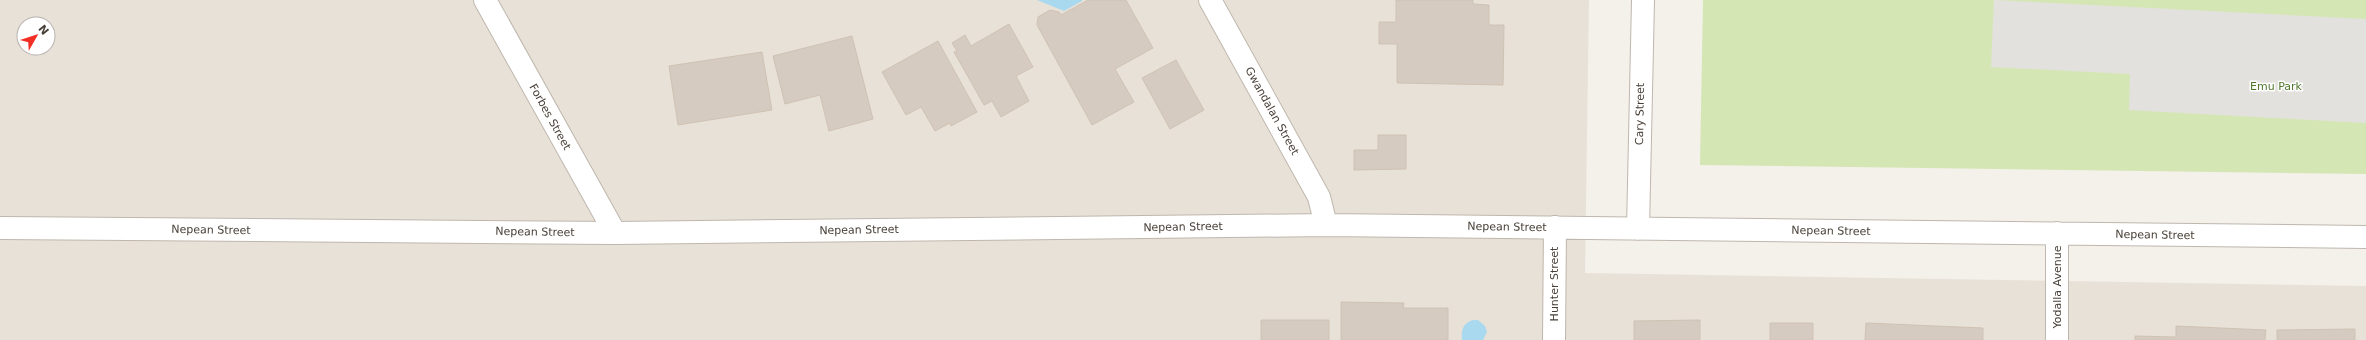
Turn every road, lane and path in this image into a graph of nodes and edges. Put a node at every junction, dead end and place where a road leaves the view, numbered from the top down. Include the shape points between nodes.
1 (485, 0) edge
2 (1210, 0) edge
3 (1643, 0) edge
4 (1326, 225) junction
5 (1555, 227) junction
6 (0, 228) edge
7 (1638, 229) junction
8 (614, 233) junction
9 (2057, 234) junction
10 (2366, 238) edge
11 (1554, 340) edge
12 (2057, 340) edge

1 - 8 street, Forbes Street
2 - 4 street, Gwandalan Street via 1319,197
3 - 7 street, Cary Street
4 - 5 street, Nepean Street
4 - 8 street, Nepean Street
5 - 7 street, Nepean Street
5 - 11 street, Hunter Street
6 - 8 street, Nepean Street
7 - 9 street, Nepean Street
9 - 10 street, Nepean Street
9 - 12 street, Yodalla Avenue

